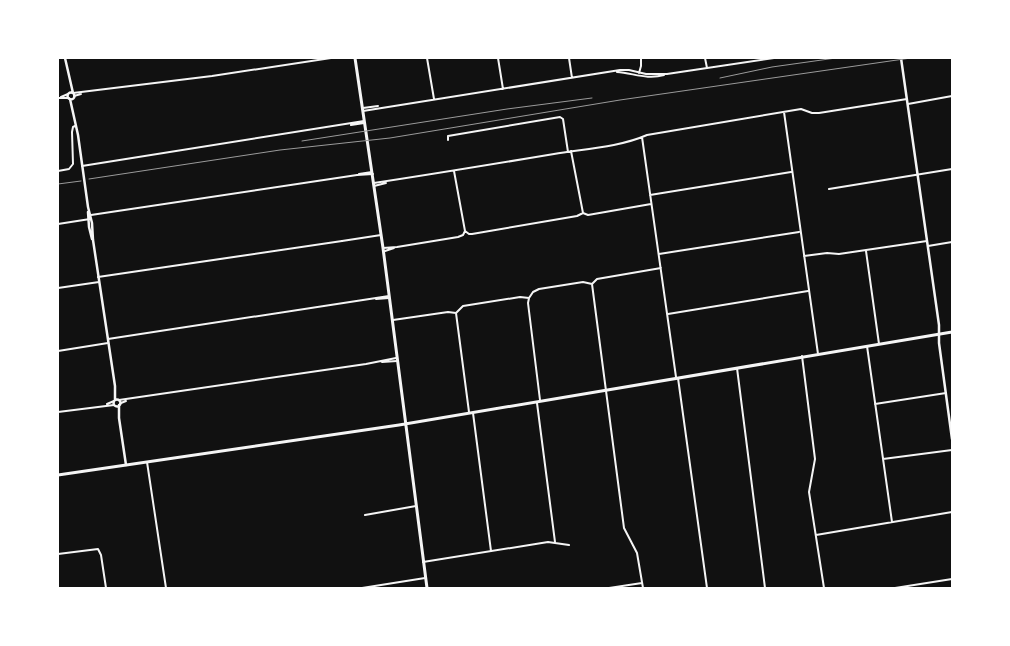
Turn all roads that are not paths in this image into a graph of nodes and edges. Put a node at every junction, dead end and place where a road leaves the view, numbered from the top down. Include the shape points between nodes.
1 (65, 58) edge
2 (330, 58) edge
3 (355, 58) edge
4 (427, 58) edge
5 (498, 58) edge
6 (569, 58) edge
7 (641, 58) edge
8 (705, 58) edge
9 (771, 58) edge
10 (774, 58) edge
11 (901, 58) edge
12 (707, 68) junction
13 (639, 74) junction
14 (572, 78) junction
15 (503, 89) junction
16 (71, 95) junction
17 (952, 96) edge
18 (58, 98) edge
19 (434, 99) junction
20 (907, 99) junction
21 (908, 104) junction
22 (363, 109) junction
23 (784, 112) junction
24 (365, 124) junction
25 (75, 125) junction
26 (642, 137) junction
27 (448, 140) dead end
28 (569, 151) junction
29 (82, 166) junction
30 (952, 169) edge
31 (58, 171) edge
32 (454, 171) junction
33 (792, 172) junction
34 (373, 173) junction
35 (918, 175) junction
36 (374, 184) junction
37 (829, 189) dead end
38 (650, 195) junction
39 (651, 204) junction
40 (582, 213) junction
41 (90, 217) junction
42 (58, 224) edge
43 (465, 231) junction
44 (800, 232) junction
45 (381, 235) junction
46 (927, 241) junction
47 (952, 242) edge
48 (928, 246) junction
49 (383, 250) junction
50 (866, 251) junction
51 (659, 254) junction
52 (804, 256) junction
53 (661, 268) junction
54 (98, 278) junction
55 (99, 282) junction
56 (592, 284) junction
57 (58, 288) edge
58 (809, 291) junction
59 (390, 297) junction
60 (529, 298) junction
61 (456, 313) junction
62 (668, 314) junction
63 (392, 320) junction
64 (952, 332) edge
65 (939, 334) junction
66 (108, 341) junction
67 (879, 344) junction
68 (866, 346) junction
69 (58, 350) edge
70 (818, 354) junction
71 (802, 356) junction
72 (397, 359) junction
73 (737, 367) junction
74 (677, 377) junction
75 (606, 389) junction
76 (946, 393) junction
77 (538, 401) junction
78 (117, 402) junction
79 (875, 404) junction
80 (948, 409) junction
81 (952, 409) edge
82 (58, 412) edge
83 (471, 413) junction
84 (406, 424) junction
85 (952, 439) edge
86 (952, 450) edge
87 (883, 459) junction
88 (147, 462) junction
89 (126, 465) junction
90 (58, 475) edge
91 (416, 506) junction
92 (952, 512) edge
93 (365, 515) dead end
94 (892, 522) junction
95 (816, 535) junction
96 (555, 542) junction
97 (569, 545) dead end
98 (491, 551) junction
99 (58, 554) edge
100 (423, 562) junction
101 (426, 578) junction
102 (952, 579) edge
103 (642, 583) junction
104 (106, 588) edge
105 (166, 588) edge
106 (363, 588) edge
107 (427, 588) edge
108 (609, 588) edge
109 (642, 588) edge
110 (707, 588) edge
111 (765, 588) edge
112 (824, 588) edge
113 (895, 588) edge

1 - 16 street
2 - 16 street
3 - 22 main road
4 - 19 street
5 - 15 street
6 - 14 street
7 - 13 street
8 - 12 street
9 - 10 street
9 - 12 street
11 - 20 street
12 - 13 street via 653,77
13 - 14 street via 614,72
14 - 15 street
15 - 19 street
16 - 18 street
16 - 25 street
17 - 21 street
19 - 22 street
20 - 21 street
20 - 23 street via 818,113 803,109
21 - 35 street
22 - 24 main road
23 - 26 street
23 - 33 street
24 - 29 street
24 - 34 main road
25 - 29 street
25 - 31 street via 72,128 73,164
26 - 28 street
26 - 38 street
27 - 28 street via 448,136 560,117
28 - 32 street
28 - 40 street
29 - 41 street
30 - 35 street
32 - 36 street
32 - 43 street
33 - 38 street
33 - 44 street
34 - 36 main road
34 - 41 street
35 - 37 street
35 - 46 street
36 - 45 main road
38 - 39 street
39 - 40 street via 588,215
39 - 51 street
40 - 43 street via 472,234
41 - 42 street
41 - 54 street
43 - 49 street via 460,236
44 - 51 street
44 - 52 street
45 - 49 main road
45 - 54 street
46 - 48 street
46 - 50 street
47 - 48 street
48 - 65 street
49 - 59 main road
50 - 52 street
50 - 67 street
51 - 53 street
52 - 58 street
53 - 56 street via 598,279
53 - 62 street
54 - 55 street
55 - 57 street
55 - 66 street
56 - 60 street via 584,282 539,289
56 - 75 street
58 - 62 street
58 - 70 street
59 - 63 main road
59 - 66 street
60 - 61 street via 464,306
60 - 77 street
61 - 63 street
61 - 83 street
62 - 74 street
63 - 72 main road
64 - 65 main road
65 - 67 main road
65 - 76 street
66 - 69 street
66 - 78 street
67 - 68 main road
68 - 70 main road
68 - 79 street
70 - 71 main road
71 - 73 main road
71 - 95 street via 815,460 810,492
72 - 78 street
72 - 84 main road
73 - 74 main road
73 - 111 street
74 - 75 main road
74 - 110 street
75 - 77 main road
75 - 103 street via 624,528 637,553
76 - 79 street
76 - 80 street
77 - 83 main road
77 - 96 street
78 - 82 street
78 - 89 street
79 - 87 street
80 - 81 street
80 - 85 street
83 - 84 main road
83 - 98 street
84 - 88 main road
84 - 91 main road
86 - 87 street
87 - 94 street
88 - 89 main road
88 - 105 street
89 - 90 main road
91 - 93 street
91 - 100 main road
92 - 94 street
94 - 95 street
95 - 112 street
96 - 97 street
96 - 98 street
98 - 100 street
99 - 104 street via 98,549
100 - 101 main road
101 - 106 street
101 - 107 main road
102 - 113 street
103 - 108 street
103 - 109 street

